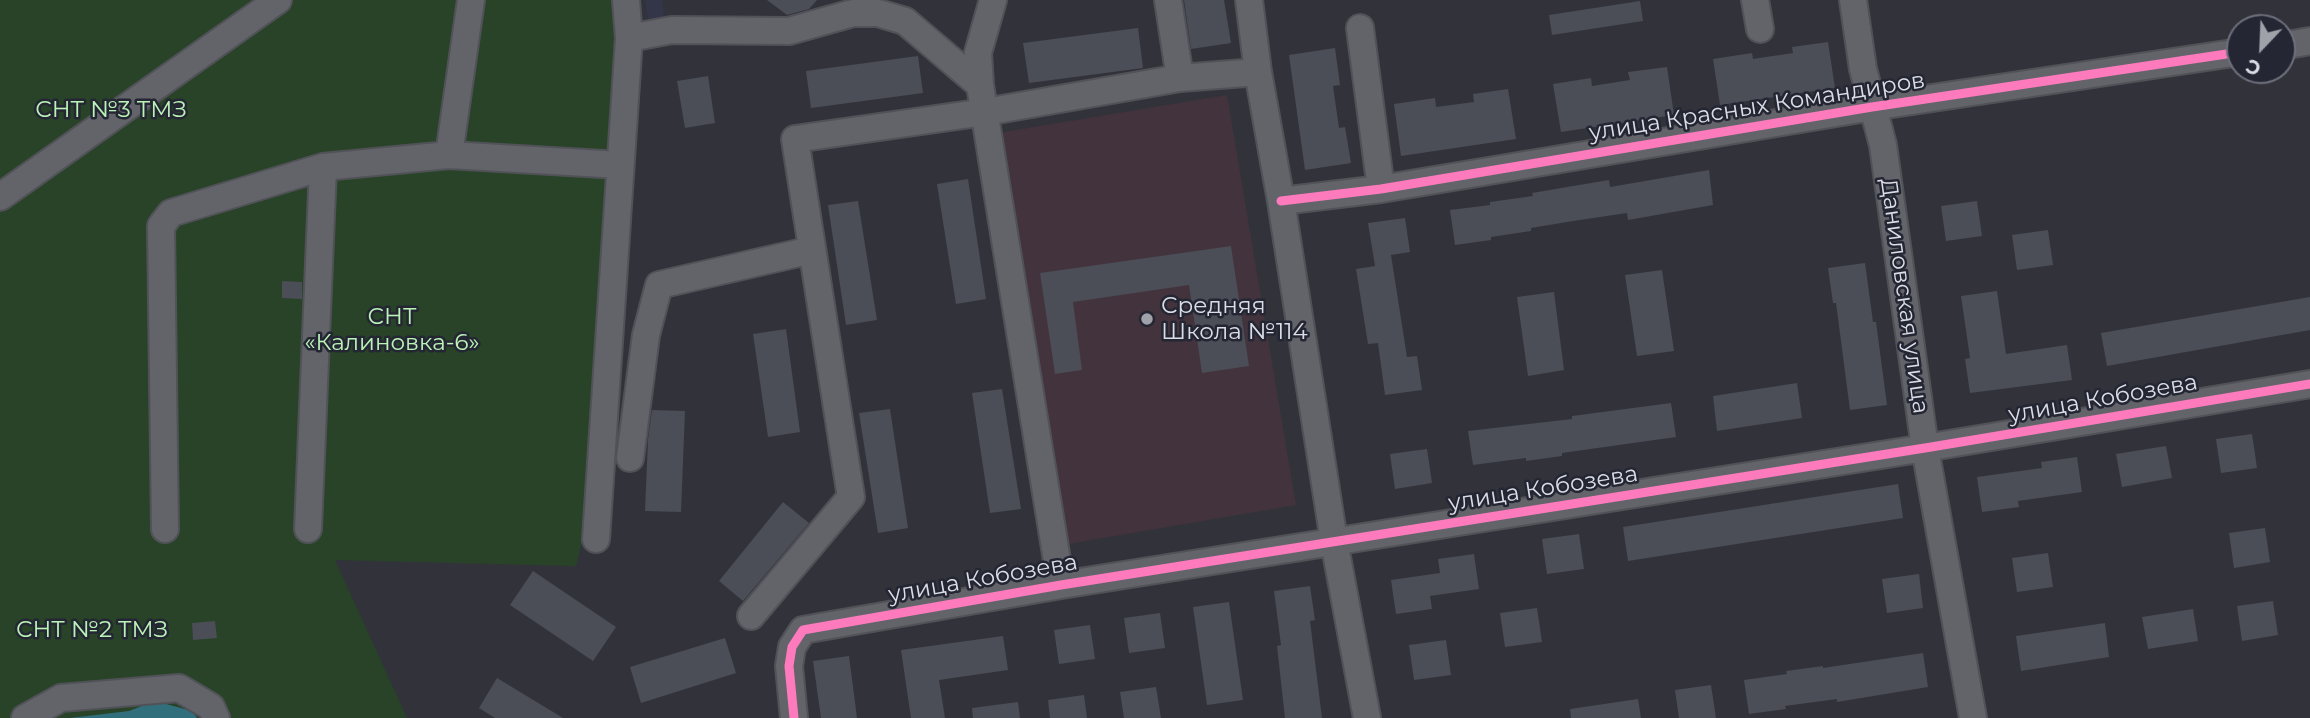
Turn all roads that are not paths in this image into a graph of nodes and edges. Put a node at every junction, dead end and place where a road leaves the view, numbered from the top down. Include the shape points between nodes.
1 (278, 0) edge
2 (471, 0) edge
3 (626, 0) edge
4 (993, 0) edge
5 (1168, 0) edge
6 (1249, 0) edge
7 (1755, 0) edge
8 (1853, 0) edge
9 (878, 7) edge
10 (1360, 28) dead end
11 (1760, 29) dead end
12 (629, 38) junction
13 (2226, 54) edge
14 (1258, 72) junction
15 (1180, 78) junction
16 (981, 85) junction
17 (1872, 107) junction
18 (985, 112) junction
19 (449, 155) junction
20 (621, 164) junction
21 (323, 167) junction
22 (1381, 189) junction
23 (0, 197) edge
24 (1281, 201) junction
25 (812, 250) junction
26 (2310, 384) edge
27 (1925, 448) junction
28 (630, 458) dead end
29 (165, 529) dead end
30 (308, 529) dead end
31 (596, 539) dead end
32 (1334, 541) junction
33 (1061, 585) junction
34 (751, 616) dead end
35 (25, 718) edge
36 (216, 718) edge
37 (794, 718) edge
38 (1367, 718) edge
39 (1973, 718) edge

1 - 23 street
2 - 19 street
3 - 12 street
4 - 16 street via 978,52
5 - 15 street
6 - 14 street
7 - 11 street
8 - 17 street, Даниловская улица
9 - 12 street via 789,32 672,30
9 - 16 street via 905,21
10 - 22 street
12 - 20 street
13 - 17 street, улица Красных Командиров
14 - 15 street
14 - 24 street
15 - 18 street
16 - 18 street
17 - 22 street, улица Красных Командиров
17 - 27 street, Даниловская улица via 1883,145
18 - 25 street via 795,139
18 - 33 street
19 - 20 street
19 - 21 street
20 - 31 street
21 - 29 street via 172,213 161,226
21 - 30 street
22 - 24 street, улица Красных Командиров
24 - 32 street
25 - 28 street via 659,285 646,335
25 - 34 street via 851,497
26 - 27 street, улица Кобозева
27 - 32 street, улица Кобозева
27 - 39 street, Даниловская улица
32 - 33 street, улица Кобозева
32 - 38 street
33 - 37 street, улица Кобозева via 803,630 792,647 789,666
35 - 36 street via 61,698 179,688 211,707

